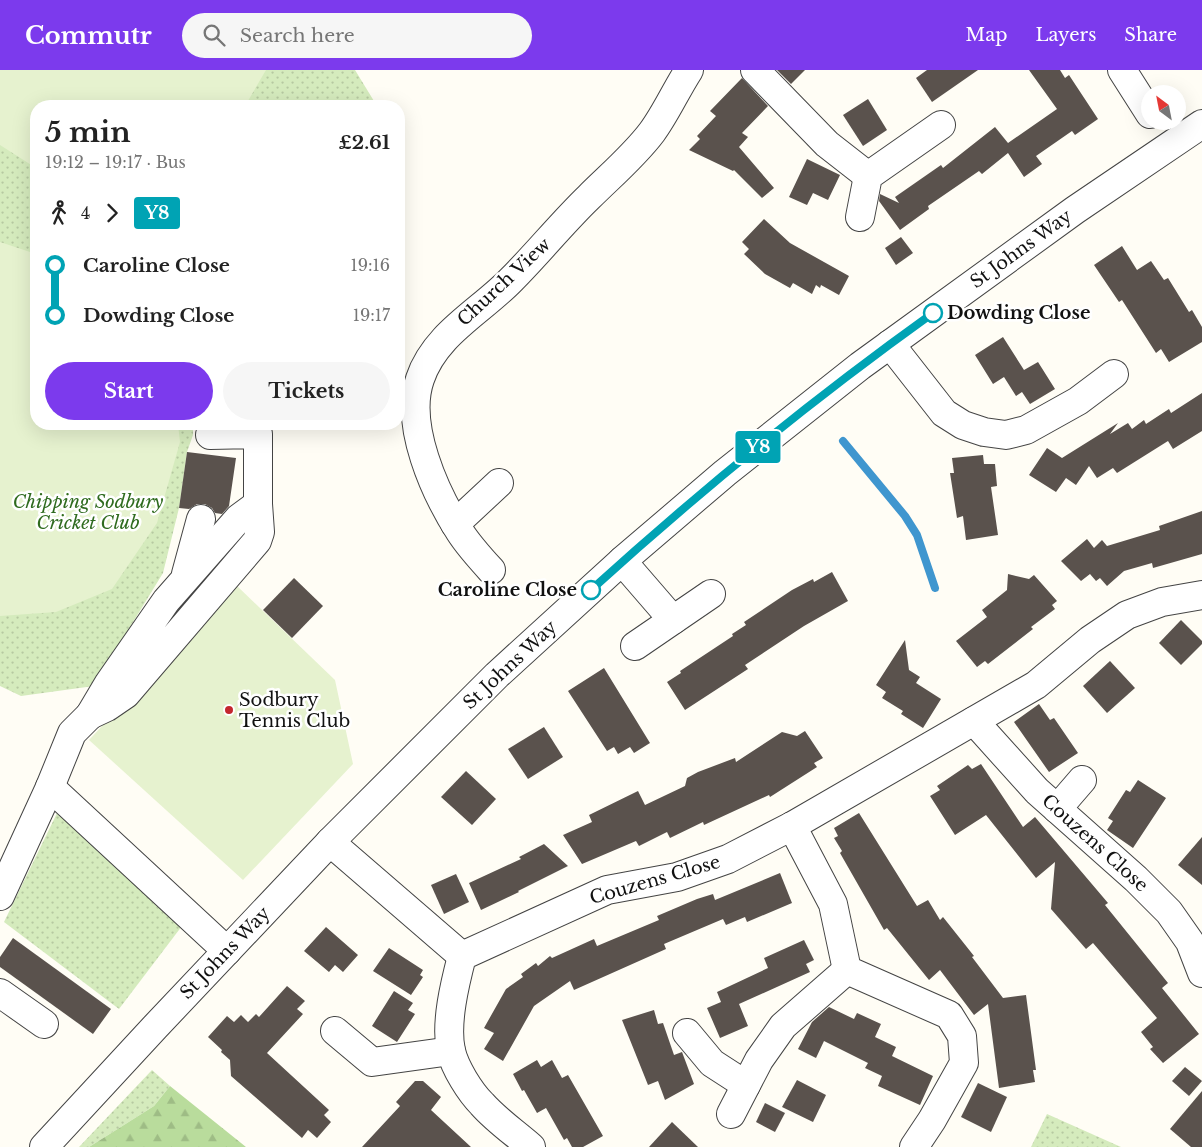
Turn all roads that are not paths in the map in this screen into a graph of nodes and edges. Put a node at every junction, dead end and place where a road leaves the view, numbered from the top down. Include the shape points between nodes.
1 (688, 70) edge
2 (755, 70) edge
3 (1122, 70) edge
4 (1141, 100) edge
5 (1202, 124) edge
6 (941, 125) dead end
7 (1161, 130) edge
8 (1170, 144) junction
9 (868, 176) junction
10 (860, 217) dead end
11 (890, 344) junction
12 (1114, 374) dead end
13 (210, 435) dead end
14 (499, 483) dead end
15 (258, 504) junction
16 (200, 519) dead end
17 (455, 524) junction
18 (622, 561) junction
19 (491, 570) dead end
20 (184, 580) junction
21 (711, 594) dead end
22 (1202, 595) edge
23 (673, 620) junction
24 (635, 646) dead end
25 (90, 715) junction
26 (974, 721) junction
27 (1082, 780) dead end
28 (50, 788) junction
29 (1057, 809) junction
30 (792, 826) junction
31 (330, 842) junction
32 (0, 896) edge
33 (227, 951) junction
34 (462, 956) junction
35 (847, 970) junction
36 (1202, 973) edge
37 (0, 993) edge
38 (44, 1024) dead end
39 (335, 1031) dead end
40 (687, 1033) dead end
41 (451, 1051) junction
42 (746, 1085) junction
43 (731, 1114) dead end
44 (44, 1147) edge
45 (531, 1147) edge
46 (914, 1147) edge

1 - 17 street, Church View via 644,142 510,281 448,335 427,364 420,379 415,418 425,458
2 - 9 street via 826,144
3 - 4 street
5 - 8 street, St Johns Way
6 - 9 street
7 - 8 street
8 - 11 street, St Johns Way
9 - 10 street
11 - 12 street via 944,413 963,425 1006,435 1026,430 1078,401
11 - 18 street, St Johns Way via 725,473
13 - 15 street via 258,434
14 - 17 street
15 - 20 street via 239,518
15 - 25 street via 260,532 257,541 126,694
16 - 20 street
17 - 19 street, Church View
18 - 23 street
18 - 31 street, St Johns Way via 497,675
20 - 25 street via 108,683
21 - 23 street
22 - 26 street, Couzens Close via 1162,602 1127,615 1090,640 1036,685
23 - 24 street
25 - 28 street via 72,732
26 - 29 street, Couzens Close
26 - 30 street, Couzens Close
27 - 29 street
28 - 32 street
28 - 33 street
29 - 36 street, Couzens Close via 1169,912 1190,942
30 - 34 street, Couzens Close via 728,859 677,877 607,890
30 - 35 street via 833,904
31 - 33 street, St Johns Way
31 - 34 street
33 - 44 street, St Johns Way
34 - 41 street via 452,999
35 - 42 street via 783,1026
35 - 46 street via 949,1015 962,1036 964,1063
37 - 38 street
39 - 41 street via 372,1062
40 - 42 street via 712,1063
41 - 45 street via 463,1078 482,1104
42 - 43 street

